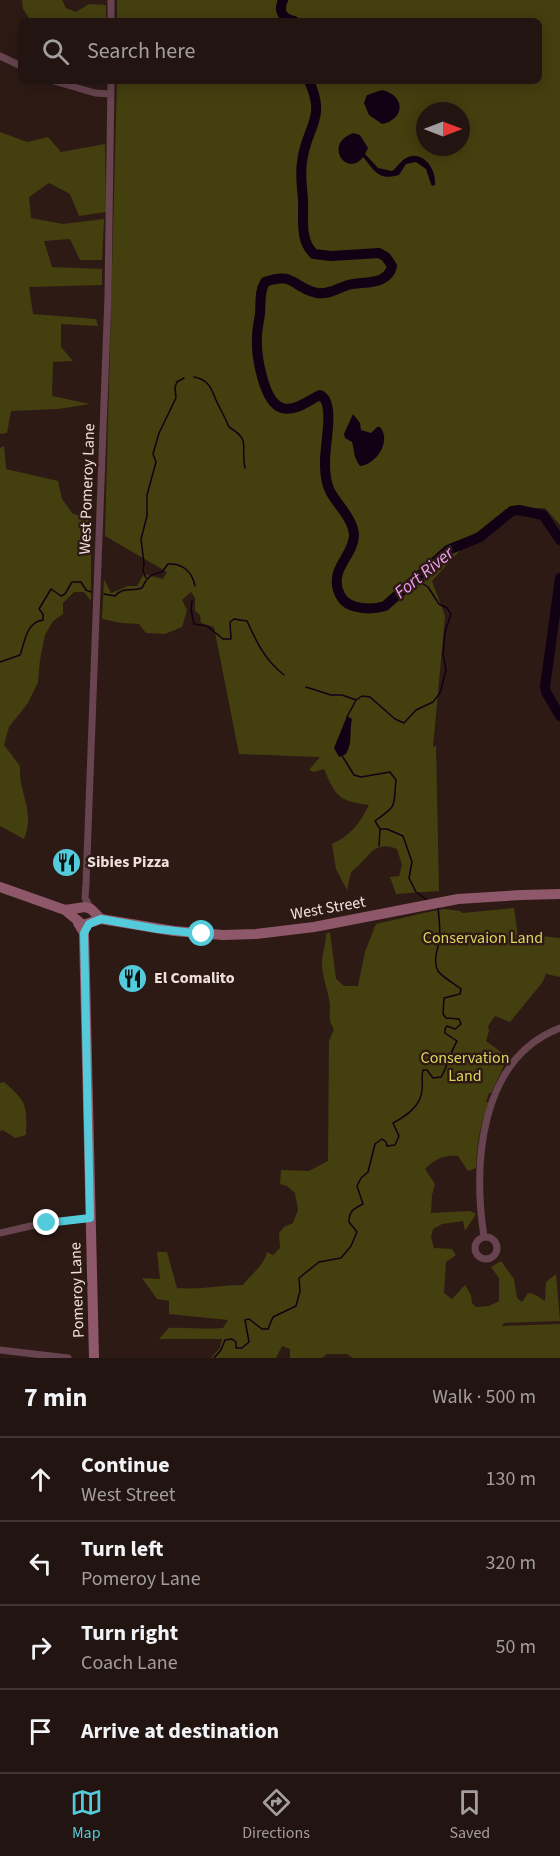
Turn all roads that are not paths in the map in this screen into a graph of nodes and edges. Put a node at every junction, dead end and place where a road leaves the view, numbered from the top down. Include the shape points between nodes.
1 (111, 0) edge
2 (111, 18) edge
3 (0, 56) edge
4 (18, 65) edge
5 (64, 84) edge
6 (111, 84) edge
7 (111, 94) junction
8 (0, 887) edge
9 (560, 894) edge
10 (87, 919) junction
11 (560, 1028) edge
12 (90, 1218) junction
13 (0, 1233) edge
14 (484, 1237) dead end
15 (0, 1350) edge
16 (68, 1358) edge
17 (94, 1358) edge

1 - 2 street
3 - 4 street
5 - 7 street
6 - 7 street, West Pomeroy Lane
7 - 10 street, West Pomeroy Lane
8 - 10 main road, West Street
9 - 10 main road, West Street via 480,897 256,934 174,931
10 - 12 main road, Pomeroy Lane
11 - 14 street via 536,1041 516,1059 491,1107 479,1168
12 - 13 street
12 - 17 main road, Pomeroy Lane
15 - 16 street

